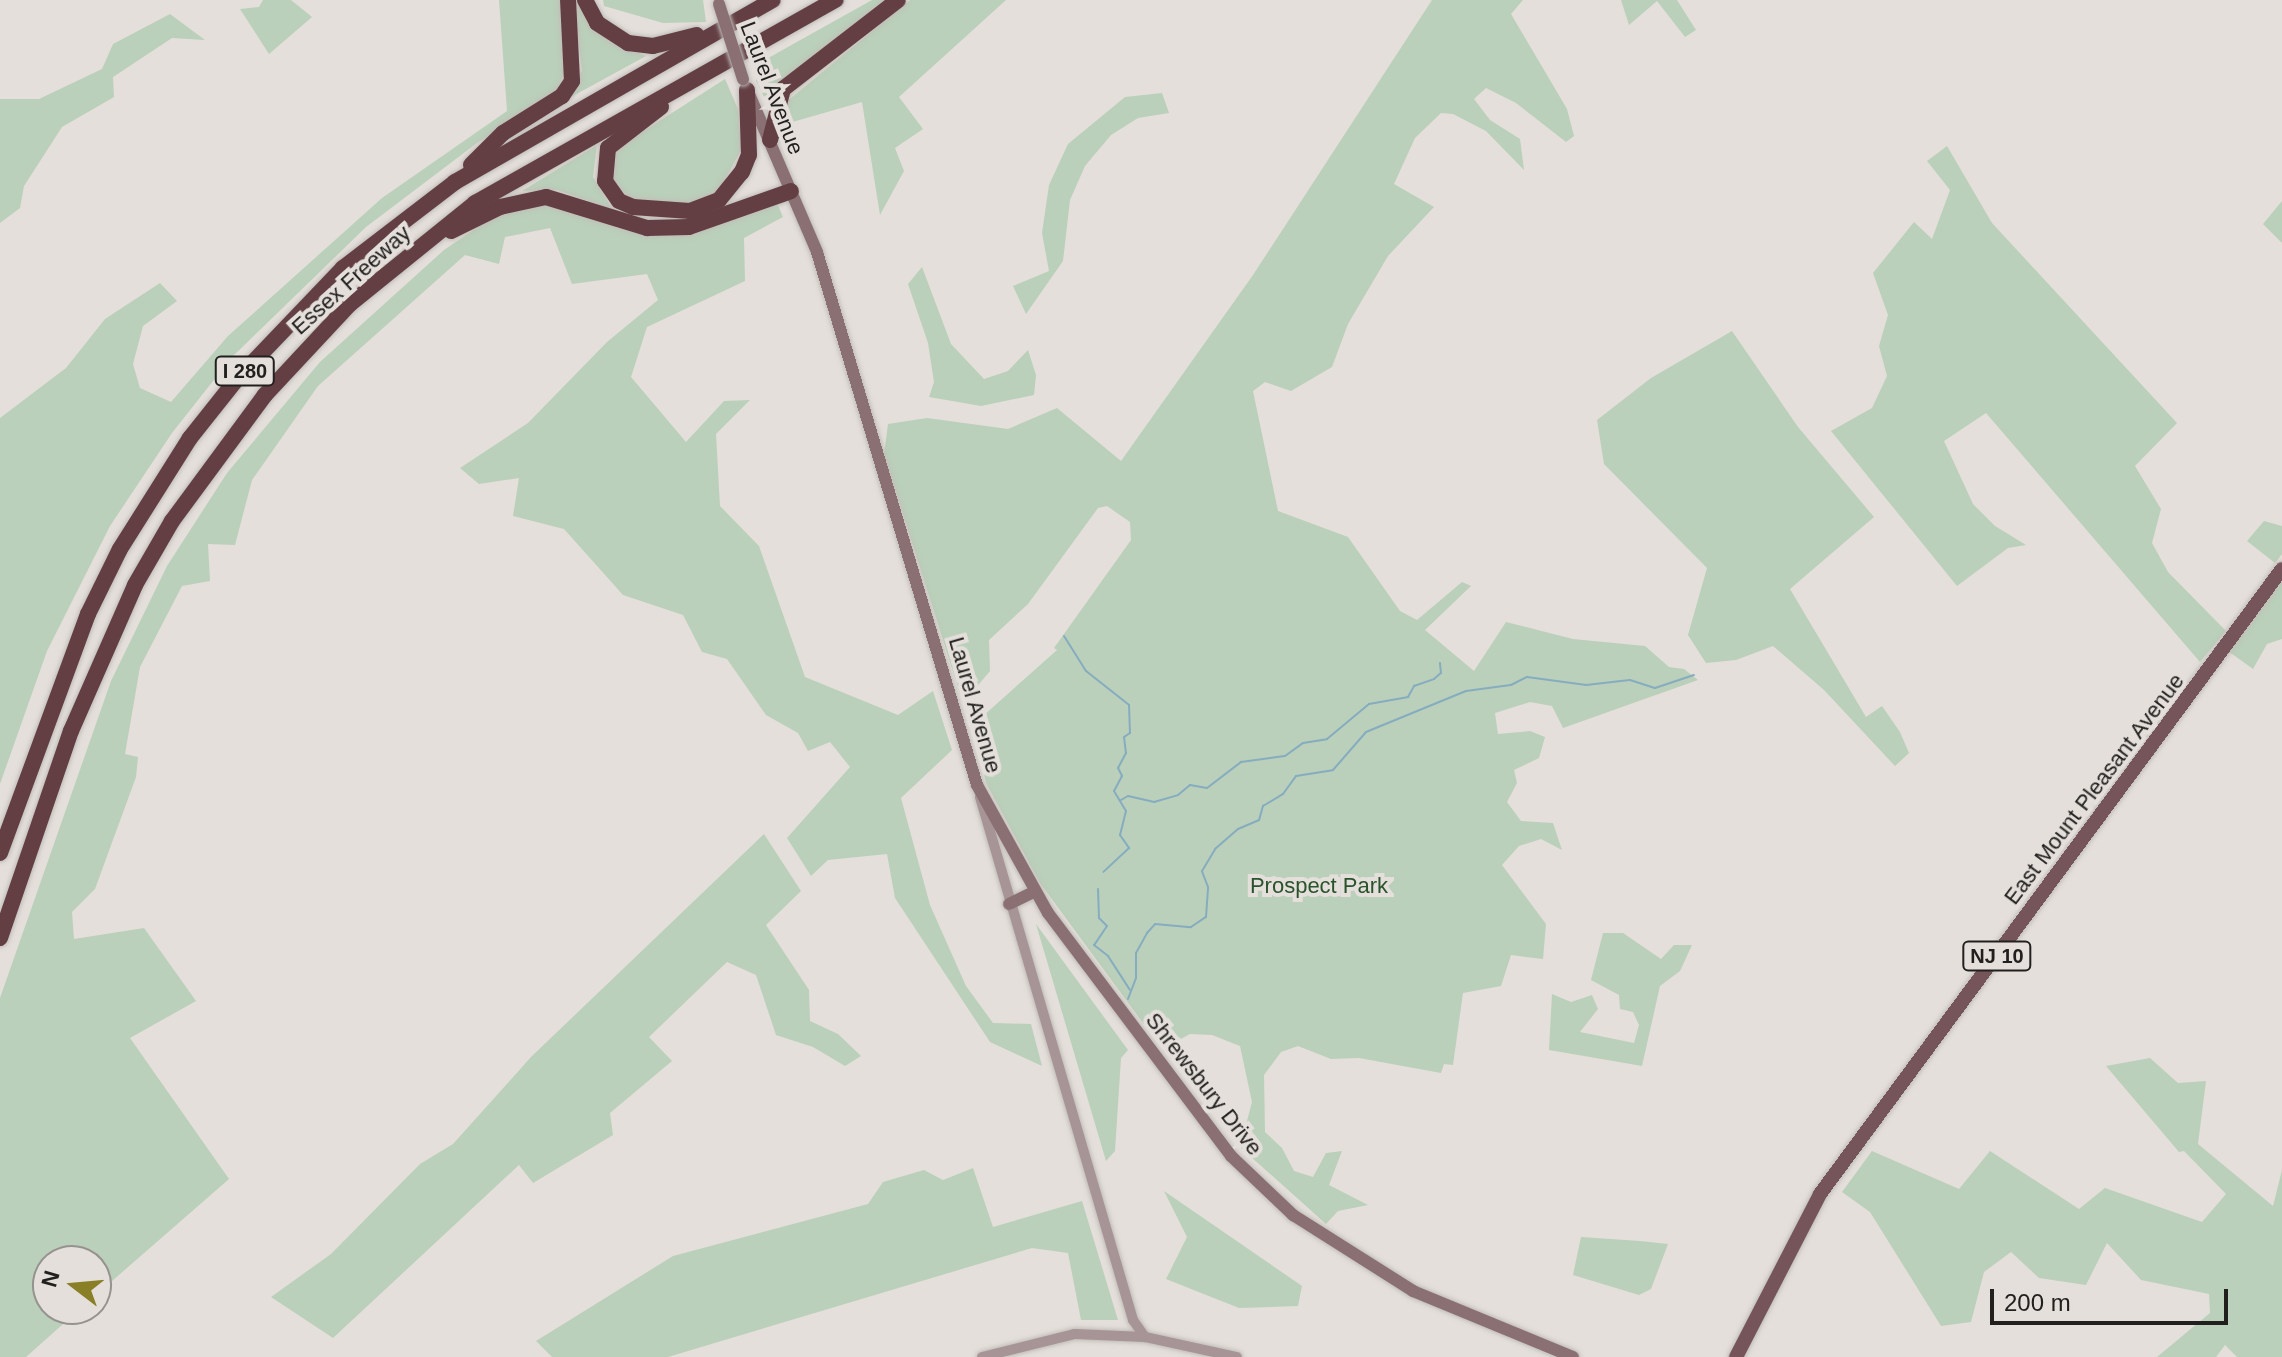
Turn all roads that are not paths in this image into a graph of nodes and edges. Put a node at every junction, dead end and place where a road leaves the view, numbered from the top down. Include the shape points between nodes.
1 (568, 0) edge
2 (585, 0) edge
3 (773, 0) edge
4 (836, 0) edge
5 (898, 0) edge
6 (718, 2) edge
7 (757, 9) junction
8 (790, 23) junction
9 (745, 85) junction
10 (770, 140) junction
11 (455, 182) junction
12 (791, 191) junction
13 (417, 247) junction
14 (2282, 569) edge
15 (977, 785) junction
16 (0, 853) edge
17 (1034, 892) junction
18 (1009, 904) junction
19 (0, 938) edge
20 (1145, 1337) junction
21 (982, 1357) edge
22 (1237, 1357) edge
23 (1573, 1357) edge
24 (1736, 1357) edge

1 - 11 highway via 572,81 562,96 503,133
2 - 7 highway via 604,29 641,46 692,37
3 - 7 highway, Essex Freeway / I 280
4 - 8 highway, Essex Freeway / I 280
5 - 10 highway via 783,89
6 - 9 main road, Laurel Avenue, bridge
7 - 11 highway, Essex Freeway / I 280
8 - 9 highway via 619,135 608,148 603,169 610,192 633,207 671,213 719,200 749,155
8 - 13 highway, Essex Freeway / I 280 via 576,142 475,203
9 - 10 main road, Laurel Avenue
10 - 12 main road, Laurel Avenue
11 - 16 highway, Essex Freeway / I 280 via 343,268 237,379 190,438 120,549 88,614
12 - 13 highway via 709,223 667,229 628,223 546,197 528,199
12 - 15 main road, Laurel Avenue via 838,315
13 - 19 highway, Essex Freeway / I 280 via 350,304 274,384 172,521 106,644
14 - 24 main road, East Mount Pleasant Avenue / NJ 10 via 1820,1194
15 - 17 main road, Shrewsbury Drive
15 - 18 street, Laurel Avenue
17 - 18 main road
17 - 23 main road, Shrewsbury Drive via 1231,1156 1293,1215 1413,1291
18 - 20 street, Laurel Avenue via 1133,1320
20 - 21 street via 1066,1335
20 - 22 street

